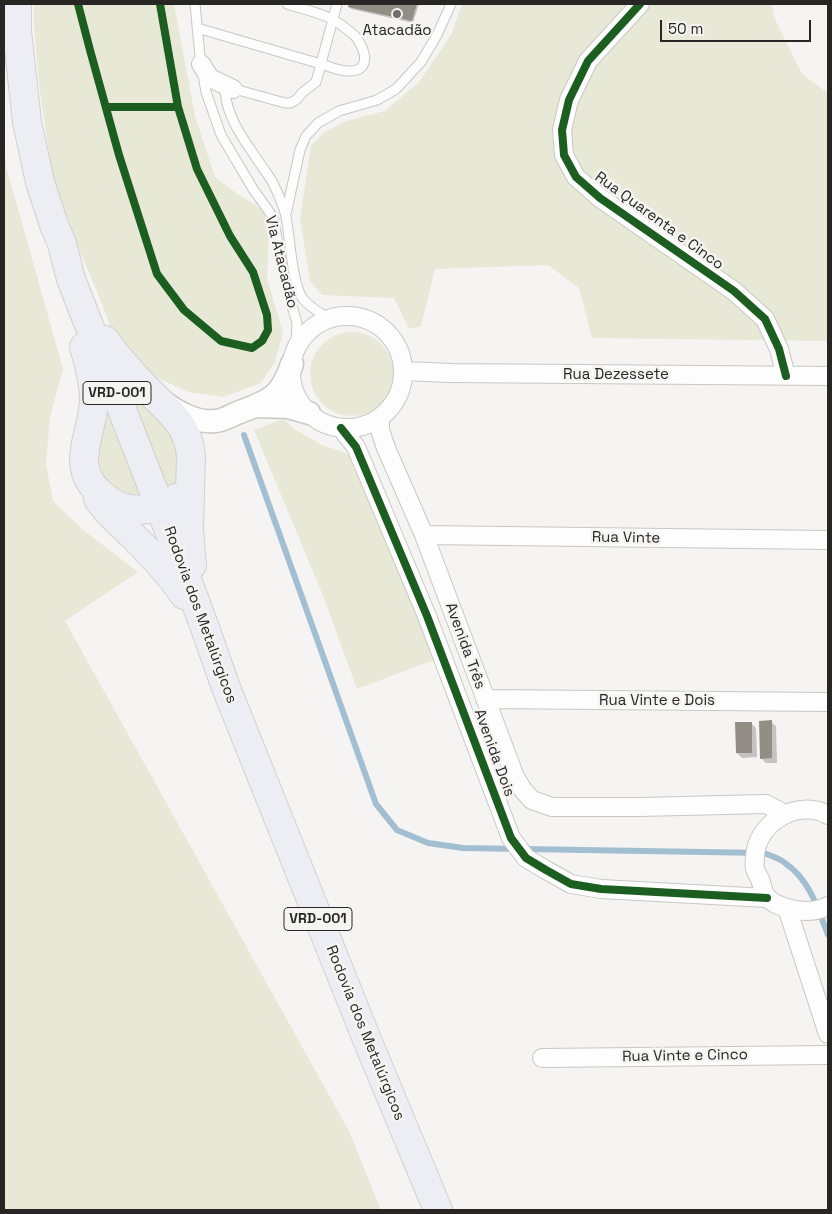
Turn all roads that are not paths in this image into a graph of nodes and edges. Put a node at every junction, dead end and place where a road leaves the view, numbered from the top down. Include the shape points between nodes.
1 (17, 4) edge
2 (195, 4) edge
3 (287, 4) edge
4 (337, 4) edge
5 (452, 4) edge
6 (640, 4) edge
7 (333, 19) junction
8 (197, 28) junction
9 (201, 64) junction
10 (321, 64) junction
11 (233, 89) junction
12 (286, 214) junction
13 (71, 279) junction
14 (330, 319) junction
15 (293, 360) junction
16 (403, 371) junction
17 (786, 376) junction
18 (828, 376) edge
19 (154, 396) junction
20 (256, 406) junction
21 (309, 413) junction
22 (380, 418) junction
23 (216, 422) junction
24 (342, 428) junction
25 (191, 470) junction
26 (89, 481) junction
27 (160, 507) junction
28 (424, 535) junction
29 (828, 540) edge
30 (204, 625) junction
31 (485, 700) junction
32 (828, 702) edge
33 (785, 814) junction
34 (828, 815) edge
35 (767, 898) junction
36 (828, 906) edge
37 (787, 908) junction
38 (828, 1034) edge
39 (828, 1054) edge
40 (542, 1058) dead end
41 (438, 1210) edge

1 - 13 main road, Rodovia dos Metalúrgicos / VRD-001 via 27,122 40,182
2 - 8 lane, Via Atacadão
3 - 7 lane
4 - 7 lane
5 - 12 lane, Via Atacadão via 421,62 396,89 376,100 339,111 318,123 306,136
6 - 17 street, Rua Quarenta e Cinco via 588,61 569,100 562,130 564,155 576,177 600,198 734,291 765,319
7 - 10 lane
7 - 10 lane via 356,36 365,54 364,62 358,70 351,71
8 - 9 lane, Via Atacadão
8 - 10 lane
9 - 11 street via 210,78
9 - 15 lane, Via Atacadão via 206,92 221,135 273,217 278,254 297,323
10 - 11 lane via 314,84 290,103
11 - 12 lane, Via Atacadão via 225,91 228,109 271,180
12 - 14 lane, Via Atacadão via 299,292 308,304
13 - 19 main road via 112,350
13 - 26 main road via 94,400 84,455 84,469
13 - 27 main road, Rodovia dos Metalúrgicos / VRD-001
14 - 15 street via 307,333
14 - 16 street via 360,318 373,323 395,343
15 - 20 street via 281,389
15 - 21 street via 296,395
16 - 17 street, Rua Dezessete
16 - 22 street via 397,397
17 - 18 street, Rua Dezessete
19 - 23 street via 183,414
19 - 25 main road via 185,432 191,446
20 - 21 street via 288,407
20 - 23 street
21 - 24 street via 324,423
22 - 24 street via 362,426
22 - 28 street, Avenida Três via 386,448
23 - 25 street via 205,434
24 - 35 street, Avenida Dois via 356,447 427,616 511,838 526,858 570,884 601,889
25 - 27 main road via 181,492
25 - 30 main road via 191,558
26 - 27 main road via 108,500 122,507
26 - 30 main road via 103,506 162,567
27 - 30 main road, Rodovia dos Metalúrgicos
28 - 29 street, Rua Vinte
28 - 31 street, Avenida Três
30 - 41 main road, Rodovia dos Metalúrgicos / VRD-001 via 232,704
31 - 32 street, Rua Vinte e Dois
31 - 33 street, Avenida Três via 515,777 532,800 552,806 766,804
33 - 34 street via 812,810
33 - 35 street via 771,822 755,851 755,868
35 - 37 street
36 - 37 street via 813,911
37 - 38 street
39 - 40 street, Rua Vinte e Cinco

